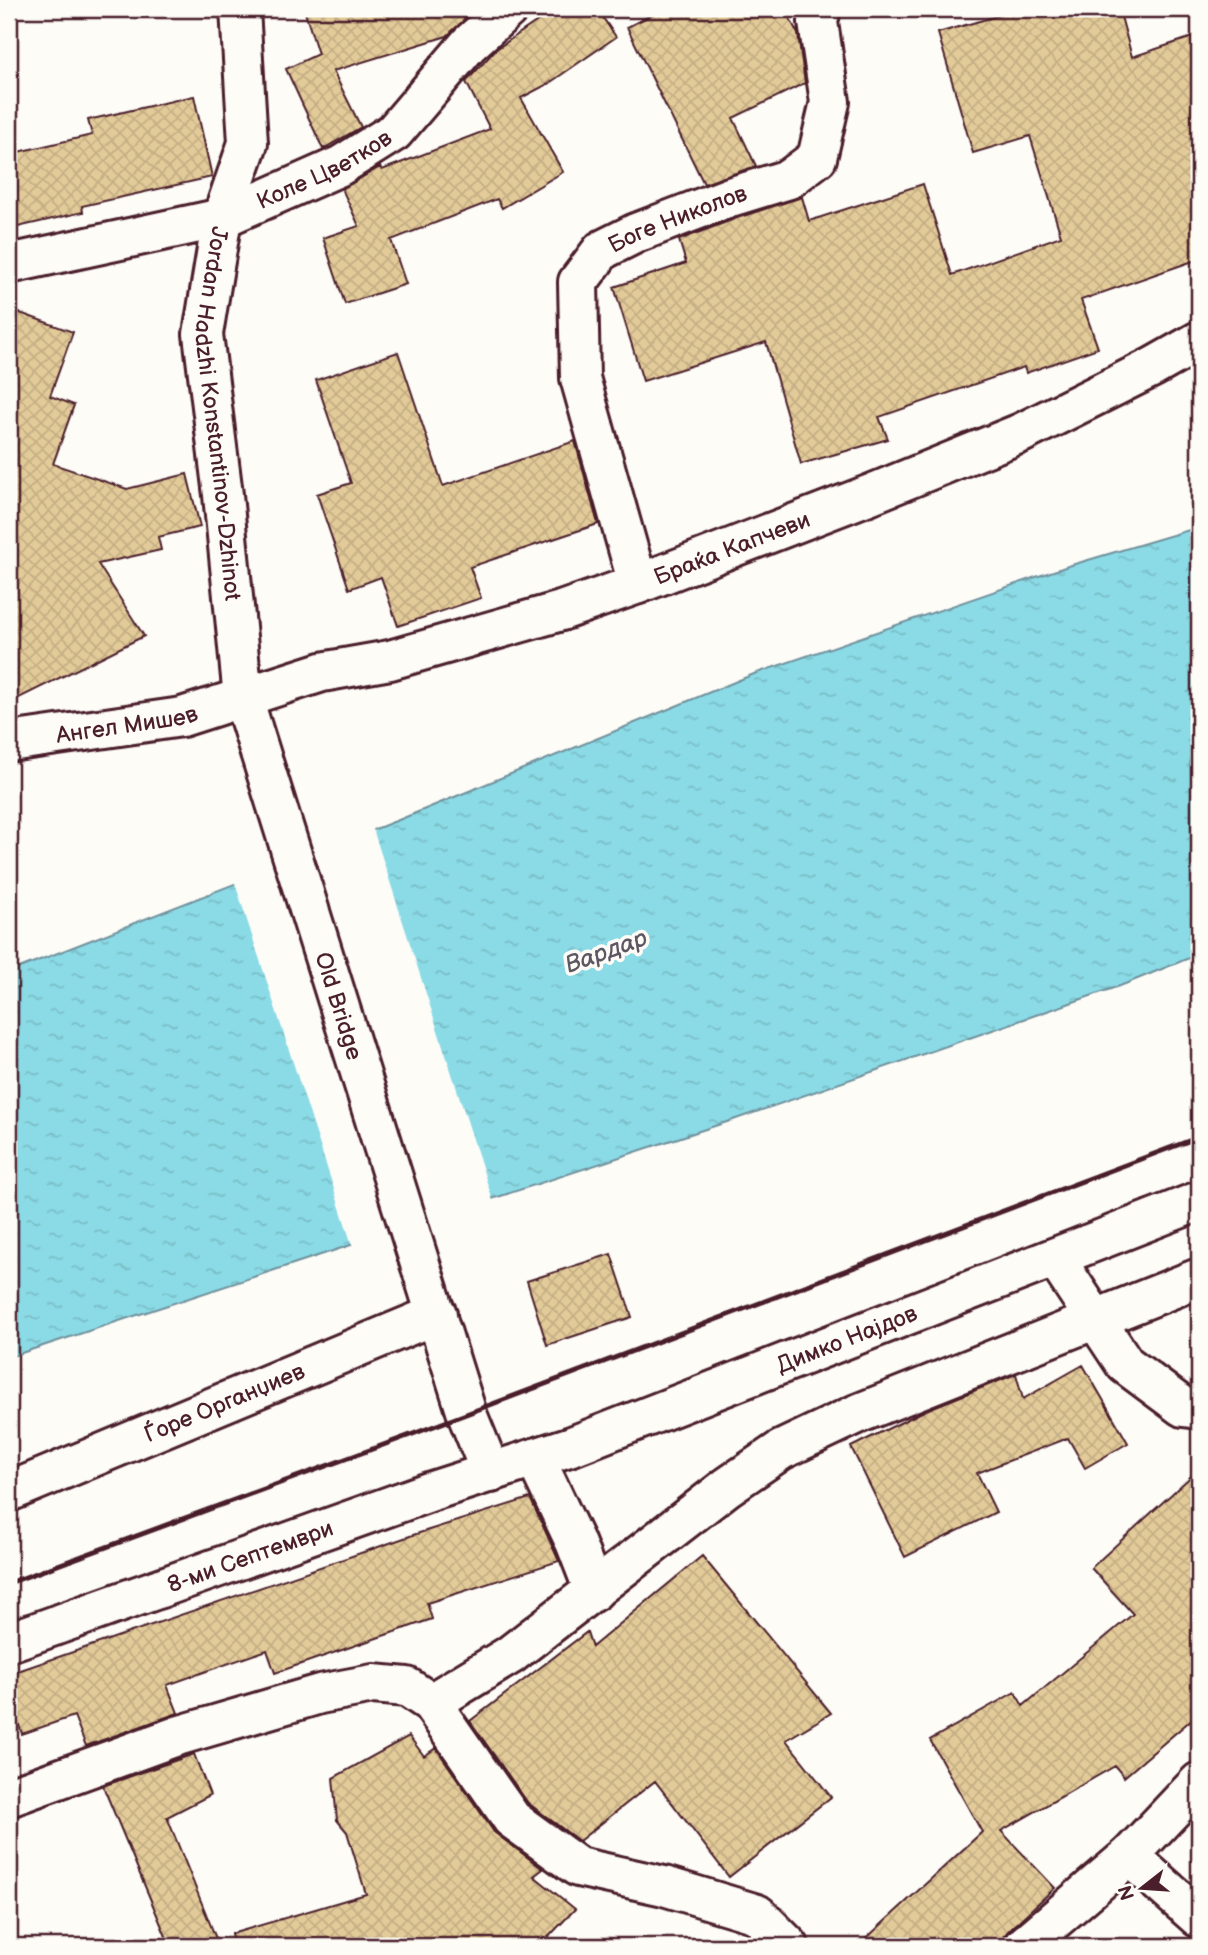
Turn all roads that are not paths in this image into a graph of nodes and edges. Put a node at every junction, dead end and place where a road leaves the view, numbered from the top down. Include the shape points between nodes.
1 (240, 9) edge
2 (509, 9) edge
3 (821, 9) edge
4 (222, 219) junction
5 (9, 264) edge
6 (1199, 341) edge
7 (638, 584) junction
8 (243, 698) junction
9 (9, 742) edge
10 (1199, 1201) edge
11 (1055, 1258) junction
12 (1199, 1278) edge
13 (437, 1314) junction
14 (1097, 1320) junction
15 (1199, 1409) edge
16 (535, 1458) junction
17 (491, 1472) junction
18 (9, 1492) edge
19 (594, 1591) junction
20 (9, 1642) edge
21 (431, 1703) junction
22 (1199, 1782) edge
23 (9, 1797) edge
24 (1129, 1856) junction
25 (1199, 1918) edge
26 (789, 1946) edge
27 (1024, 1946) edge

1 - 4 street, Jordan Hadzhi Konstantinov-Dzhinot via 248,143
2 - 4 street, Коле Цветков via 470,44 394,132 341,166
3 - 7 street, Боге Николов via 818,22 830,102 817,158 789,179 613,244 602,250 578,282 580,378
4 - 5 street, Коле Цветков
4 - 8 street, Jordan Hadzhi Konstantinov-Dzhinot via 203,334
6 - 7 street, Браќа Капчеви via 1021,433
7 - 8 street, Браќа Капчеви via 548,615 390,660 322,672
8 - 9 street, Ангел Мишев via 182,717
8 - 13 street, Old Bridge
10 - 11 street, Димко Најдов
11 - 14 street
11 - 16 street, Димко Најдов
12 - 14 street
13 - 17 street via 467,1414
13 - 18 street, Ѓоре Органџиев
14 - 15 street via 1125,1364 1183,1407
14 - 19 street via 857,1414 781,1450
16 - 17 street, Димко Најдов
16 - 19 street
17 - 20 street, 8-ми Септември
19 - 21 street via 510,1655
21 - 23 street via 407,1687 373,1685 320,1694 177,1736
21 - 26 street via 512,1819 578,1867 757,1914
22 - 24 street
24 - 25 street
24 - 27 street

